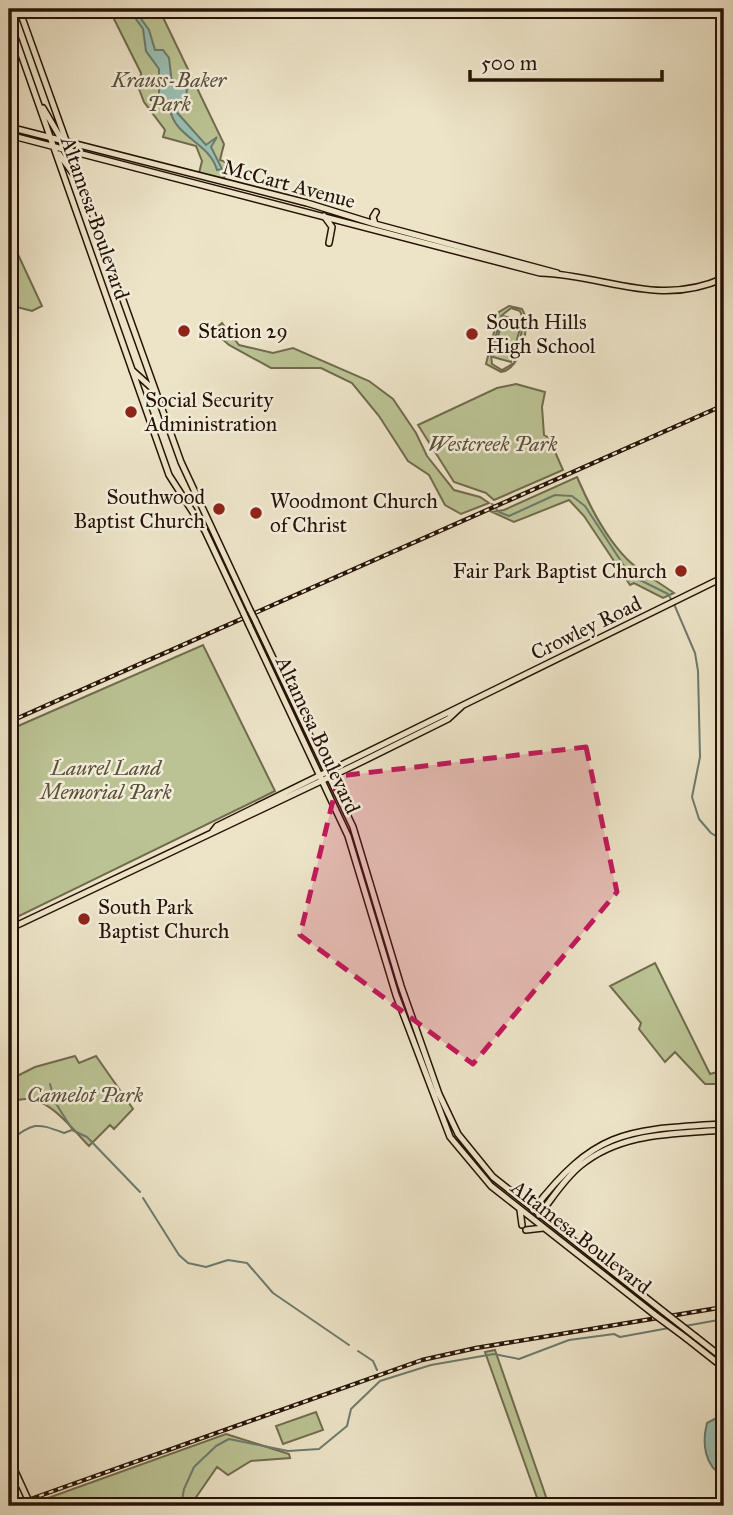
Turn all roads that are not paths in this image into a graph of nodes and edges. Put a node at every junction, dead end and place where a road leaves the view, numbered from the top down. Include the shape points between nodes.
1 (19, 9) edge
2 (9, 20) edge
3 (24, 24) junction
4 (12, 28) junction
5 (42, 76) junction
6 (30, 80) junction
7 (38, 103) junction
8 (46, 126) junction
9 (9, 127) edge
10 (9, 135) edge
11 (39, 135) junction
12 (50, 138) junction
13 (64, 142) junction
14 (54, 146) junction
15 (69, 150) junction
16 (122, 156) junction
17 (120, 163) junction
18 (173, 169) junction
19 (170, 176) junction
20 (82, 186) junction
21 (84, 194) junction
22 (71, 199) junction
23 (297, 204) junction
24 (376, 212) dead end
25 (321, 214) junction
26 (375, 224) junction
27 (328, 243) dead end
28 (559, 274) junction
29 (724, 278) edge
30 (131, 323) junction
31 (117, 328) junction
32 (132, 370) junction
33 (155, 391) junction
34 (724, 577) edge
35 (247, 612) junction
36 (462, 706) junction
37 (303, 719) junction
38 (295, 720) junction
39 (327, 771) junction
40 (321, 777) junction
41 (330, 777) junction
42 (248, 810) junction
43 (242, 820) junction
44 (213, 831) junction
45 (356, 835) junction
46 (348, 838) junction
47 (9, 929) edge
48 (387, 940) junction
49 (379, 942) junction
50 (724, 1124) edge
51 (724, 1130) edge
52 (586, 1158) junction
53 (548, 1203) junction
54 (518, 1207) junction
55 (534, 1209) junction
56 (540, 1213) junction
57 (532, 1218) junction
58 (552, 1223) junction
59 (522, 1224) dead end
60 (545, 1228) junction
61 (526, 1230) dead end
62 (584, 1249) junction
63 (580, 1255) junction
64 (724, 1359) edge
65 (724, 1368) edge
66 (9, 1458) edge
67 (32, 1506) edge

1 - 3 main road, Altamesa Boulevard
2 - 4 main road, Altamesa Boulevard
3 - 4 main road
3 - 5 main road, Altamesa Boulevard
4 - 6 main road, Altamesa Boulevard
5 - 6 main road
5 - 13 main road, Altamesa Boulevard
6 - 7 main road, Altamesa Boulevard
7 - 8 main road, Altamesa Boulevard
7 - 13 main road
8 - 11 main road
8 - 12 main road, Altamesa Boulevard
9 - 11 main road, McCart Avenue
10 - 14 main road, McCart Avenue
11 - 12 main road, McCart Avenue
12 - 13 main road, McCart Avenue
12 - 14 main road, Altamesa Boulevard
13 - 15 main road, Altamesa Boulevard
13 - 16 main road, McCart Avenue
14 - 15 main road, McCart Avenue
14 - 20 main road
14 - 22 main road, Altamesa Boulevard
15 - 17 main road, McCart Avenue
15 - 20 main road, Altamesa Boulevard
16 - 17 main road
16 - 18 main road, McCart Avenue
17 - 19 main road, McCart Avenue
18 - 19 main road
18 - 23 main road, McCart Avenue
19 - 23 main road, McCart Avenue
20 - 21 main road, Altamesa Boulevard
21 - 22 main road
21 - 30 main road, Altamesa Boulevard
22 - 31 main road, Altamesa Boulevard
23 - 25 main road, McCart Avenue
23 - 26 main road, McCart Avenue
24 - 26 main road
25 - 27 main road via 332,227
25 - 28 main road, McCart Avenue via 492,262
26 - 28 main road, McCart Avenue
28 - 29 main road, McCart Avenue via 618,287 676,292
30 - 31 main road
30 - 33 main road, Altamesa Boulevard
31 - 32 main road, Altamesa Boulevard
32 - 33 main road
32 - 35 main road, Altamesa Boulevard via 169,475 205,531
33 - 35 main road, Altamesa Boulevard
34 - 36 main road, Crowley Road
35 - 37 main road, Altamesa Boulevard, bridge
35 - 38 main road, Altamesa Boulevard, bridge
36 - 39 main road, Crowley Road
36 - 41 main road, Crowley Road via 447,719
37 - 38 main road
37 - 39 main road, Altamesa Boulevard
38 - 40 main road, Altamesa Boulevard
39 - 40 main road, Crowley Road
39 - 41 main road, Altamesa Boulevard
40 - 41 main road, Crowley Road
40 - 42 main road, Crowley Road
40 - 43 main road, Crowley Road
40 - 46 main road, Altamesa Boulevard
41 - 45 main road, Altamesa Boulevard
42 - 43 main road
42 - 44 main road, Crowley Road
43 - 44 main road, Crowley Road
44 - 47 main road, Crowley Road
45 - 46 main road
45 - 48 main road, Altamesa Boulevard
46 - 49 main road, Altamesa Boulevard
48 - 49 main road
48 - 55 main road, Altamesa Boulevard via 433,1079 457,1134 493,1177
49 - 54 main road, Altamesa Boulevard via 446,1129 477,1173
50 - 52 main road via 636,1131 609,1140
51 - 52 main road via 646,1136
52 - 53 main road
52 - 55 main road via 566,1169
53 - 56 main road
53 - 58 main road via 546,1213
54 - 57 main road, Altamesa Boulevard
54 - 59 main road
55 - 56 main road, Altamesa Boulevard
55 - 57 main road
56 - 57 main road
56 - 58 main road, Altamesa Boulevard
57 - 60 main road, Altamesa Boulevard
58 - 62 main road, Altamesa Boulevard
60 - 61 main road
60 - 63 main road, Altamesa Boulevard
62 - 63 main road
62 - 64 main road, Altamesa Boulevard, bridge
63 - 65 main road, Altamesa Boulevard, bridge
66 - 67 main road

